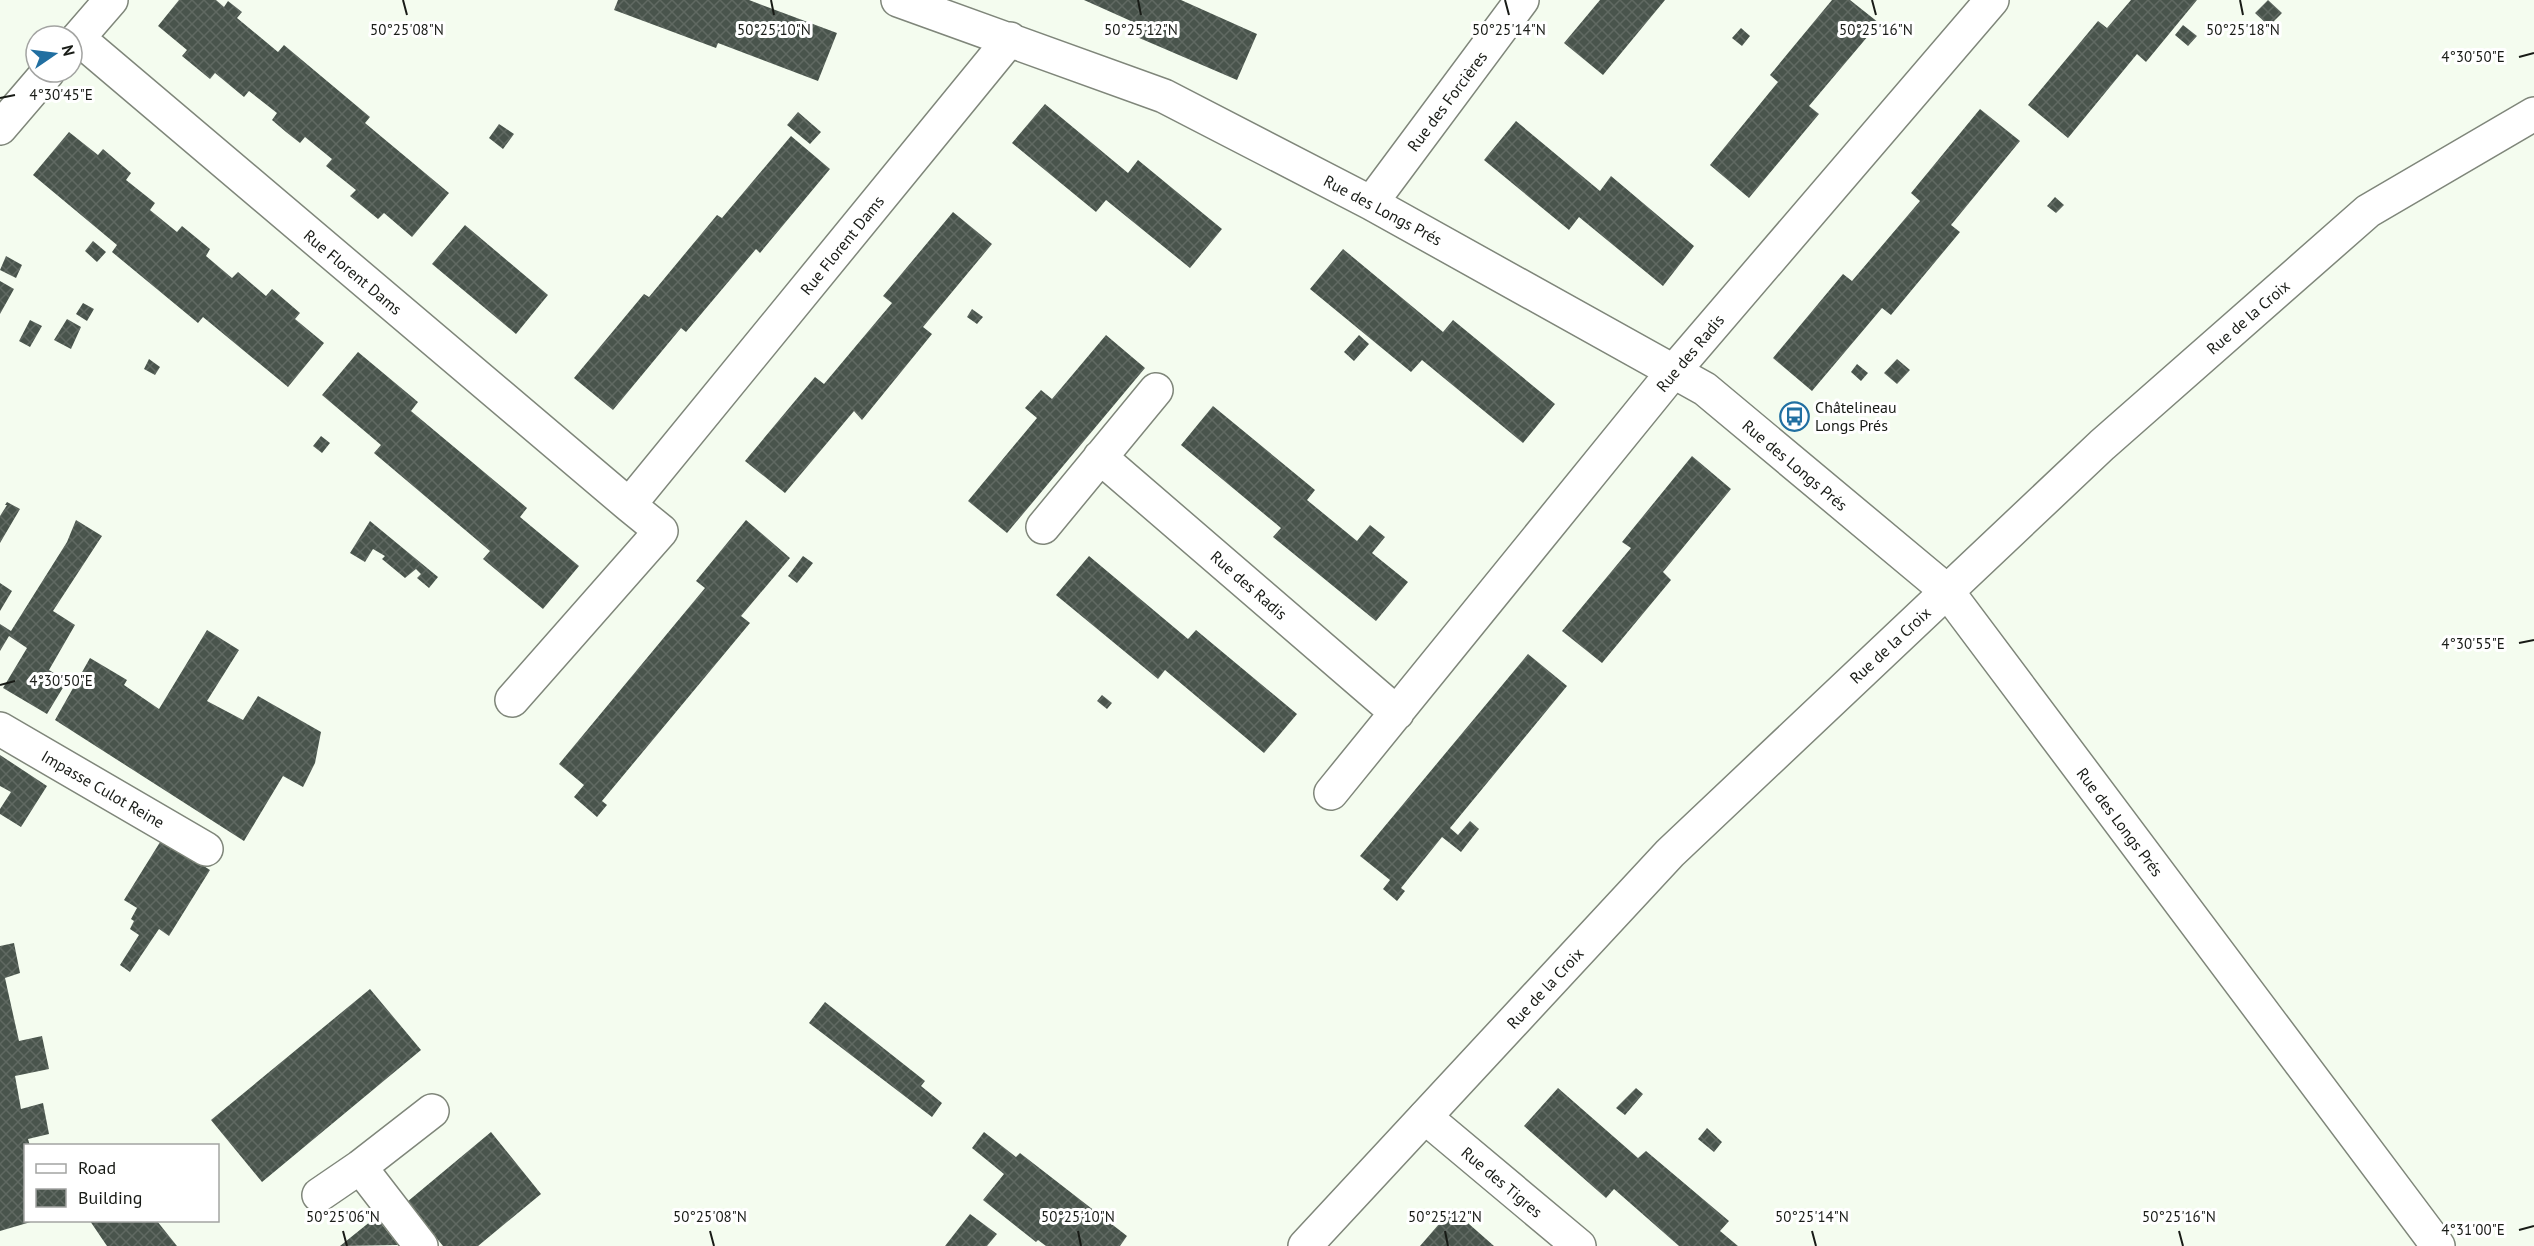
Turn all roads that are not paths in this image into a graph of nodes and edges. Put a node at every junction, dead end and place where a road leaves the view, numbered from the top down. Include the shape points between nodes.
1 (111, 0) edge
2 (898, 0) edge
3 (1522, 0) edge
4 (1992, 0) edge
5 (84, 31) edge
6 (1010, 39) junction
7 (84, 49) edge
8 (38, 84) edge
9 (2534, 114) edge
10 (0, 128) edge
11 (1371, 203) junction
12 (1673, 372) junction
13 (1156, 390) dead end
14 (1101, 457) junction
15 (628, 505) junction
16 (1043, 527) dead end
17 (1947, 591) junction
18 (512, 700) dead end
19 (1397, 713) junction
20 (0, 729) edge
21 (1331, 793) dead end
22 (206, 849) dead end
23 (432, 1111) dead end
24 (1425, 1117) junction
25 (360, 1167) junction
26 (319, 1195) dead end
27 (421, 1246) edge
28 (1305, 1246) edge
29 (1579, 1246) edge
30 (2438, 1246) edge

1 - 5 street
2 - 6 street, Rue des Longs Prés
3 - 11 street, Rue des Forcières
4 - 12 street, Rue des Radis
6 - 11 street, Rue des Longs Prés via 1164,96
6 - 15 street, Rue Florent Dams
7 - 15 street, Rue Florent Dams
8 - 10 street
9 - 17 street, Rue de la Croix via 2368,211 2102,445
11 - 12 street, Rue des Longs Prés
12 - 17 street, Rue des Longs Prés via 1705,389
12 - 19 street, Rue des Radis
13 - 14 street
14 - 16 street
14 - 19 street, Rue des Radis
15 - 18 street, Rue Florent Dams via 661,531
17 - 24 street, Rue de la Croix via 1670,854
17 - 30 street, Rue des Longs Prés
19 - 21 street, Rue des Radis
20 - 22 street, Impasse Culot Reine
23 - 25 street
24 - 28 street, Rue de la Croix
24 - 29 street, Rue des Tigres
25 - 26 street
25 - 27 street

